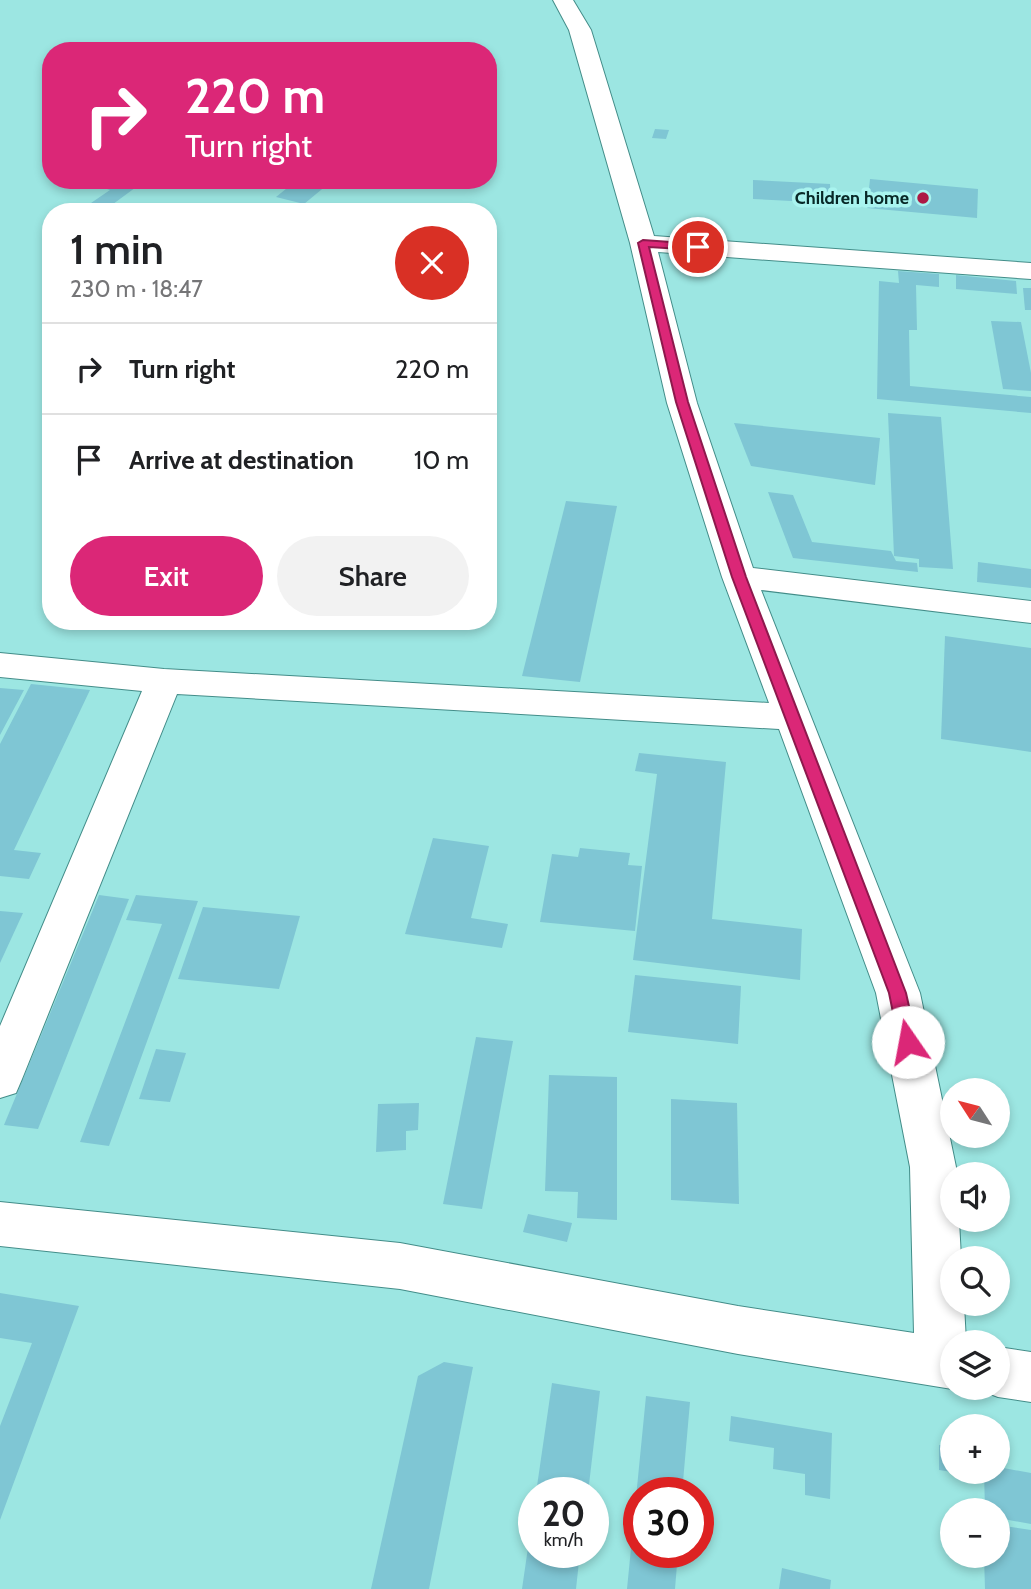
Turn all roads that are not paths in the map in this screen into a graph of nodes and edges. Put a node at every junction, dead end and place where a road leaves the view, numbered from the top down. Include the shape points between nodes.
1 (563, 0) edge
2 (643, 243) junction
3 (1031, 271) edge
4 (739, 577) junction
5 (1031, 612) edge
6 (0, 665) edge
7 (164, 681) junction
8 (790, 717) junction
9 (0, 1079) edge
10 (0, 1224) edge
11 (944, 1330) edge
12 (940, 1363) edge
13 (1010, 1374) edge
14 (1031, 1377) edge

1 - 2 street via 580,30
2 - 3 street
2 - 4 street via 682,402
4 - 5 street
4 - 8 street
6 - 7 street
7 - 8 street
7 - 9 street
8 - 11 street via 898,993 933,1167
10 - 12 street via 400,1266
13 - 14 street

